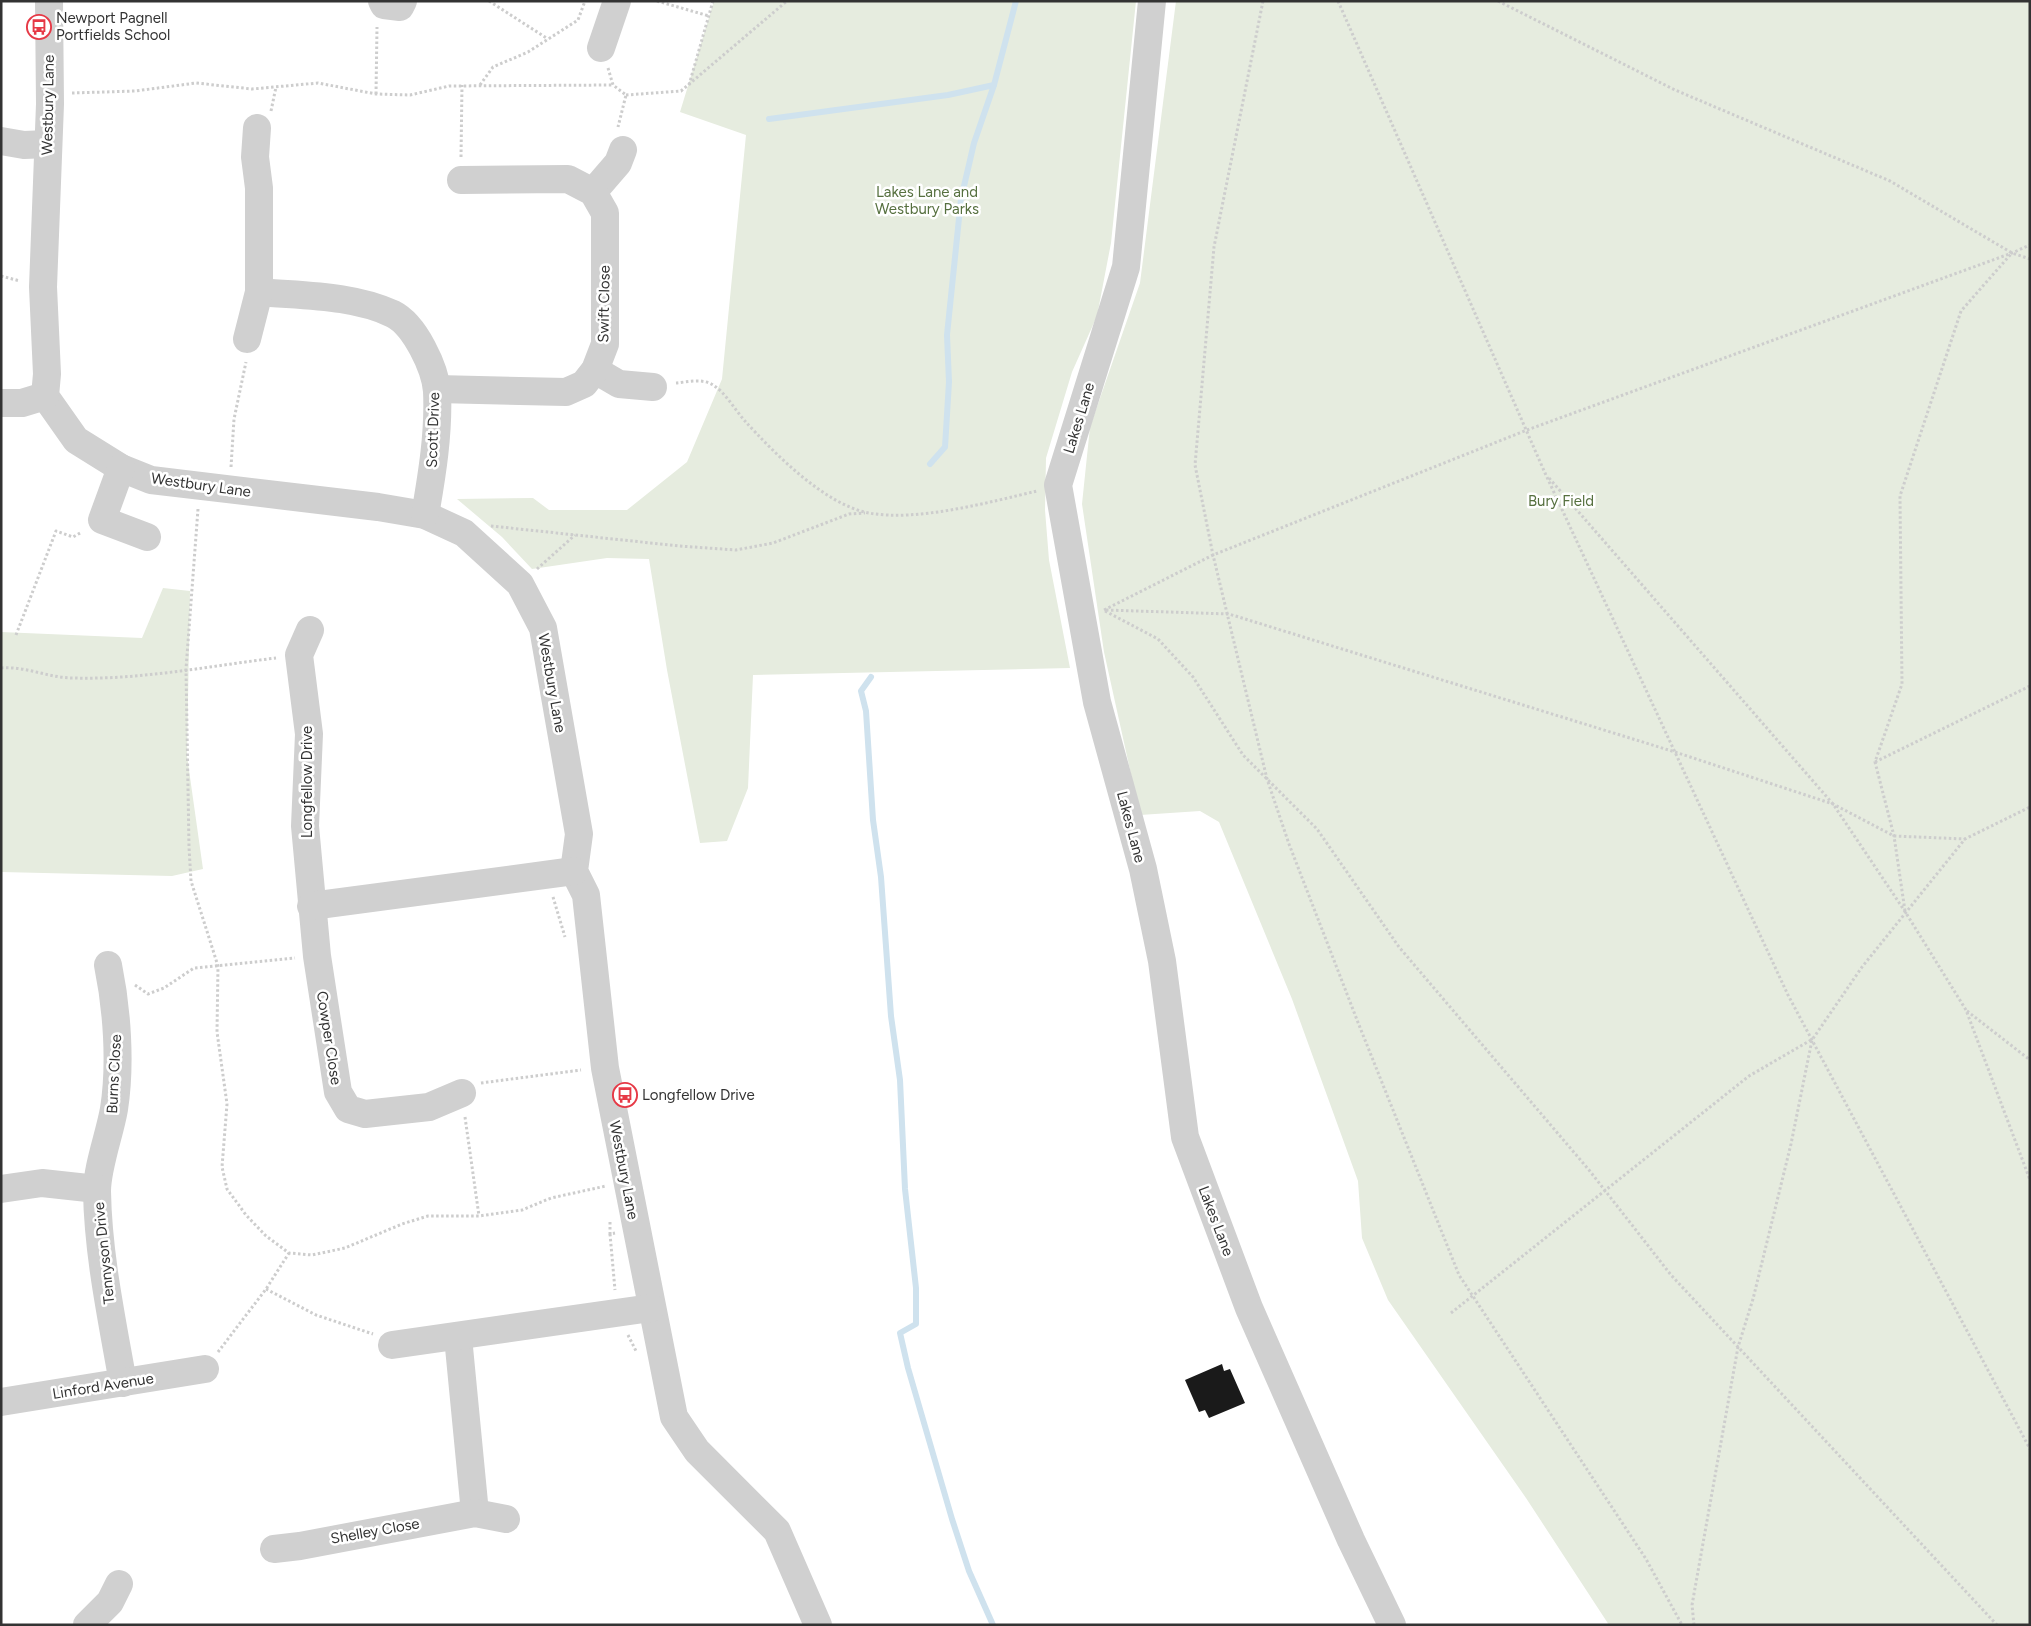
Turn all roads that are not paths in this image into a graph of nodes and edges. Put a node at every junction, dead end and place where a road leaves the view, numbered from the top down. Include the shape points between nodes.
1 (49, 1) edge
2 (403, 1) edge
3 (617, 1) edge
4 (1152, 1) edge
5 (379, 12) edge
6 (601, 48) road end
7 (257, 128) dead end
8 (1, 141) edge
9 (48, 144) junction
10 (623, 150) road end
11 (461, 180) road end
12 (593, 192) junction
13 (259, 292) junction
14 (247, 339) road end
15 (595, 370) junction
16 (653, 387) road end
17 (437, 389) junction
18 (45, 396) junction
19 (1, 403) edge
20 (120, 468) junction
21 (425, 515) junction
22 (147, 537) dead end
23 (310, 630) dead end
24 (574, 871) junction
25 (311, 906) junction
26 (118, 978) road end
27 (462, 1093) road end
28 (1, 1189) edge
29 (97, 1189) junction
30 (651, 1308) junction
31 (458, 1337) junction
32 (392, 1345) road end
33 (205, 1369) road end
34 (123, 1383) junction
35 (1, 1402) edge
36 (475, 1513) junction
37 (506, 1519) dead end
38 (274, 1549) dead end
39 (119, 1584) dead end
40 (87, 1625) edge
41 (818, 1625) edge
42 (1392, 1625) edge

1 - 9 street, Westbury Lane
2 - 5 street via 400,7 384,5
3 - 6 street
4 - 42 street, Lakes Lane via 1126,267 1058,485 1091,609 1097,702 1143,869 1162,961 1184,1137 1249,1308 1350,1540
7 - 13 street
8 - 9 street via 24,145
9 - 18 street, Westbury Lane via 43,287
10 - 12 street via 618,163
11 - 12 street via 568,179
12 - 15 street, Swift Close via 605,212 605,344
13 - 14 street
13 - 17 street, Scott Drive via 351,301 395,315 421,344
15 - 16 street via 619,384
15 - 17 street, Swift Close via 584,384 566,392
17 - 21 street, Scott Drive via 433,464
18 - 19 street
18 - 20 street, Westbury Lane via 76,440
20 - 21 street, Westbury Lane via 151,480
20 - 22 street via 102,520
21 - 24 street, Westbury Lane via 464,533 520,584 543,628 578,834
23 - 25 street, Longfellow Drive via 299,655 309,734 305,826
24 - 25 street
24 - 30 street, Westbury Lane via 586,895 605,1068
25 - 27 street, Cowper Close via 338,1092 348,1109 365,1114 429,1107
26 - 29 street, Burns Close via 114,1108
28 - 29 street, Tennyson Drive via 42,1183
29 - 34 street, Tennyson Drive via 105,1281
30 - 31 street
30 - 41 street, Westbury Lane via 674,1417 697,1451 777,1531
31 - 32 street
31 - 36 street
33 - 34 street, Linford Avenue
34 - 35 street, Linford Avenue
36 - 37 street, Shelley Close
36 - 38 street, Shelley Close
39 - 40 street via 110,1602

